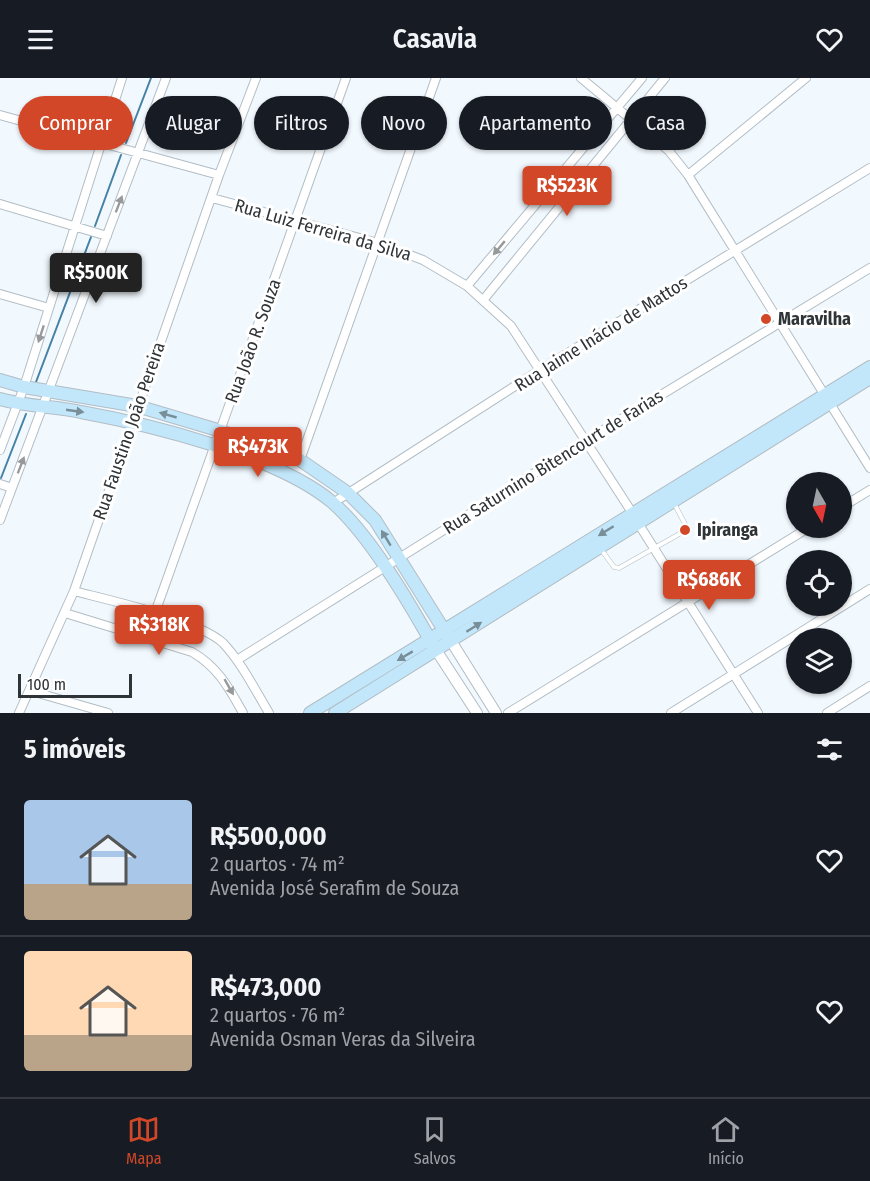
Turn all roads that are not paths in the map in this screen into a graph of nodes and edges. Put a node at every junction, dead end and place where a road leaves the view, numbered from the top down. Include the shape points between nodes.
1 (122, 78) edge
2 (166, 78) edge
3 (256, 78) edge
4 (346, 78) edge
5 (436, 78) edge
6 (581, 78) edge
7 (642, 78) edge
8 (665, 78) edge
9 (806, 78) edge
10 (116, 96) edge
11 (650, 96) edge
12 (617, 107) junction
13 (624, 113) edge
14 (0, 115) edge
15 (18, 120) edge
16 (624, 126) edge
17 (99, 150) edge
18 (125, 150) edge
19 (668, 150) edge
20 (139, 153) junction
21 (870, 168) edge
22 (219, 175) junction
23 (688, 176) junction
24 (548, 190) junction
25 (212, 198) junction
26 (562, 202) junction
27 (0, 204) edge
28 (296, 222) junction
29 (75, 225) junction
30 (107, 236) junction
31 (378, 243) junction
32 (735, 251) junction
33 (870, 268) edge
34 (467, 286) junction
35 (0, 294) edge
36 (484, 299) junction
37 (49, 308) junction
38 (781, 322) junction
39 (870, 367) edge
40 (540, 370) junction
41 (870, 378) edge
42 (0, 380) edge
43 (24, 387) junction
44 (50, 392) junction
45 (0, 399) edge
46 (827, 399) junction
47 (17, 404) junction
48 (137, 406) junction
49 (43, 408) junction
50 (131, 423) junction
51 (221, 430) junction
52 (587, 440) junction
53 (214, 446) junction
54 (0, 450) edge
55 (300, 460) junction
56 (870, 468) edge
57 (0, 484) edge
58 (12, 488) junction
59 (870, 490) edge
60 (348, 493) junction
61 (673, 501) junction
62 (852, 501) edge
63 (333, 503) junction
64 (636, 519) junction
65 (0, 520) edge
66 (792, 538) edge
67 (653, 547) junction
68 (599, 548) junction
69 (399, 559) junction
70 (384, 567) junction
71 (870, 589) edge
72 (74, 591) junction
73 (688, 602) junction
74 (66, 613) junction
75 (155, 613) junction
76 (448, 636) junction
77 (146, 638) junction
78 (433, 645) junction
79 (237, 660) junction
80 (734, 674) junction
81 (870, 686) edge
82 (31, 691) junction
83 (19, 713) edge
84 (108, 713) edge
85 (243, 713) edge
86 (269, 713) edge
87 (310, 713) edge
88 (335, 713) edge
89 (477, 713) edge
90 (496, 713) edge
91 (508, 713) edge
92 (671, 713) edge
93 (758, 713) edge
94 (827, 713) edge

1 - 10 street
2 - 20 street
3 - 22 street, Rua Faustino João Pereira
4 - 28 street, Rua João R. Souza
5 - 31 street
6 - 12 street
7 - 12 street
8 - 11 street
9 - 23 street
12 - 13 street
12 - 24 street
14 - 15 street
16 - 26 street
17 - 29 street
18 - 20 street
19 - 23 street
20 - 22 street
30 -> 20 street
21 - 32 street, Rua Jaime Inácio de Mattos
22 - 25 street, Rua Faustino João Pereira
23 - 32 street
24 - 26 street
24 -> 34 street
25 - 28 street, Rua Luiz Ferreira da Silva
25 - 48 street, Rua Faustino João Pereira
26 - 36 street
27 - 29 street
28 - 31 street, Rua Luiz Ferreira da Silva
28 - 51 street, Rua João R. Souza
29 - 30 street
29 - 37 street
30 - 44 street
31 - 34 street, Rua Luiz Ferreira da Silva via 423,260
31 - 55 street
32 - 38 street
32 - 40 street, Rua Jaime Inácio de Mattos
33 - 38 street, Rua Saturnino Bitencourt de Farias
34 - 36 street, Rua Luiz Ferreira da Silva
35 - 37 street
36 - 40 street, Rua Luiz Ferreira da Silva via 511,326
37 -> 43 street
38 - 46 street
38 - 52 street, Rua Saturnino Bitencourt de Farias
39 - 46 main road
40 - 52 street, Rua Luiz Ferreira da Silva
40 - 60 street, Rua Jaime Inácio de Mattos
41 - 46 main road
42 - 43 main road
43 - 44 main road
43 - 47 street
44 - 48 main road
44 - 49 street
45 - 47 main road
46 - 56 street
46 - 61 main road
46 - 64 main road
47 - 49 main road
47 - 54 street
48 - 50 street, Rua Faustino João Pereira
51 -> 48 main road
49 -> 50 main road via 79,411
58 -> 49 street
50 - 53 main road
50 - 72 street, Rua Faustino João Pereira
51 - 53 street, Rua João R. Souza
51 - 55 main road
52 - 64 street, Rua Luiz Ferreira da Silva
52 - 69 street, Rua Saturnino Bitencourt de Farias
53 - 63 main road via 280,470 310,485
53 - 75 street, Rua João R. Souza
55 - 60 main road
57 - 58 street
58 - 65 street
59 - 62 street
60 - 63 street, Rua Jaime Inácio de Mattos
69 -> 60 main road via 375,520
61 - 64 main road
61 - 67 lane via 684,527 681,533
63 - 70 main road
64 - 67 street, Rua Luiz Ferreira da Silva
64 - 68 main road
64 -> 76 main road
66 - 73 street
67 - 68 lane via 619,568
67 - 73 street, Rua Luiz Ferreira da Silva
76 -> 68 main road
69 - 70 street, Rua Saturnino Bitencourt de Farias
69 - 76 main road
70 - 78 main road
70 - 79 street, Rua Saturnino Bitencourt de Farias
71 - 80 street
72 - 74 street, Rua Faustino João Pereira
72 - 75 street
73 - 80 street, Rua Luiz Ferreira da Silva
73 - 91 street
74 - 77 street
74 - 82 street, Rua Faustino João Pereira
75 - 77 street, Rua João R. Souza
75 - 79 street via 221,641
76 - 78 main road
76 - 90 street
77 -> 85 street via 192,652 208,662 222,676
78 -> 87 main road
78 - 88 main road
78 - 89 street
79 - 86 street
80 - 92 street
80 - 93 street, Rua Luiz Ferreira da Silva
81 - 94 street
82 - 83 street, Rua Faustino João Pereira
82 - 84 street

